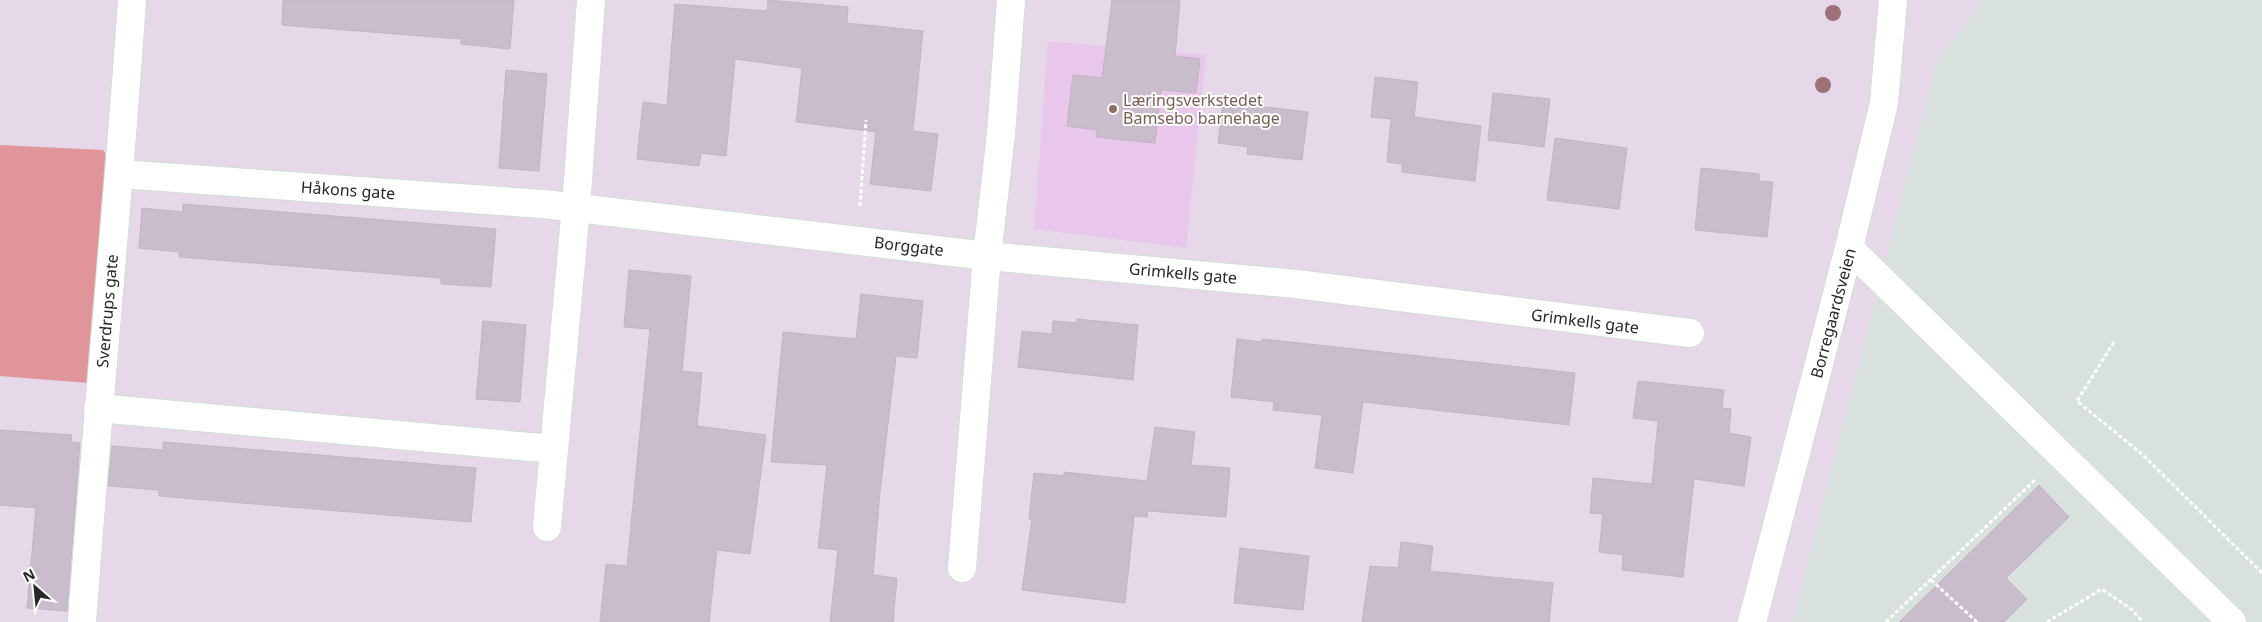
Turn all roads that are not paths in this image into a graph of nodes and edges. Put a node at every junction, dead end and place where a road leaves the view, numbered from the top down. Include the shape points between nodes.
1 (132, 0) edge
2 (591, 0) edge
3 (1011, 0) edge
4 (1893, 0) edge
5 (120, 174) junction
6 (576, 207) junction
7 (1850, 248) junction
8 (987, 256) junction
9 (1690, 333) dead end
10 (98, 408) junction
11 (553, 448) junction
12 (547, 527) dead end
13 (962, 568) dead end
14 (82, 622) edge
15 (1752, 622) edge
16 (2232, 622) edge

1 - 5 street, Sverdrups gate
2 - 6 street
3 - 8 street via 1001,134
4 - 7 street, Borregaardsveien via 1884,103
5 - 6 street, Håkons gate
5 - 10 street, Sverdrups gate
6 - 8 street, Borggate
6 - 11 street
7 - 15 street, Borregaardsveien
7 - 16 street
8 - 9 street, Grimkells gate via 1296,284
8 - 13 street
10 - 11 street
10 - 14 street, Sverdrups gate
11 - 12 street

